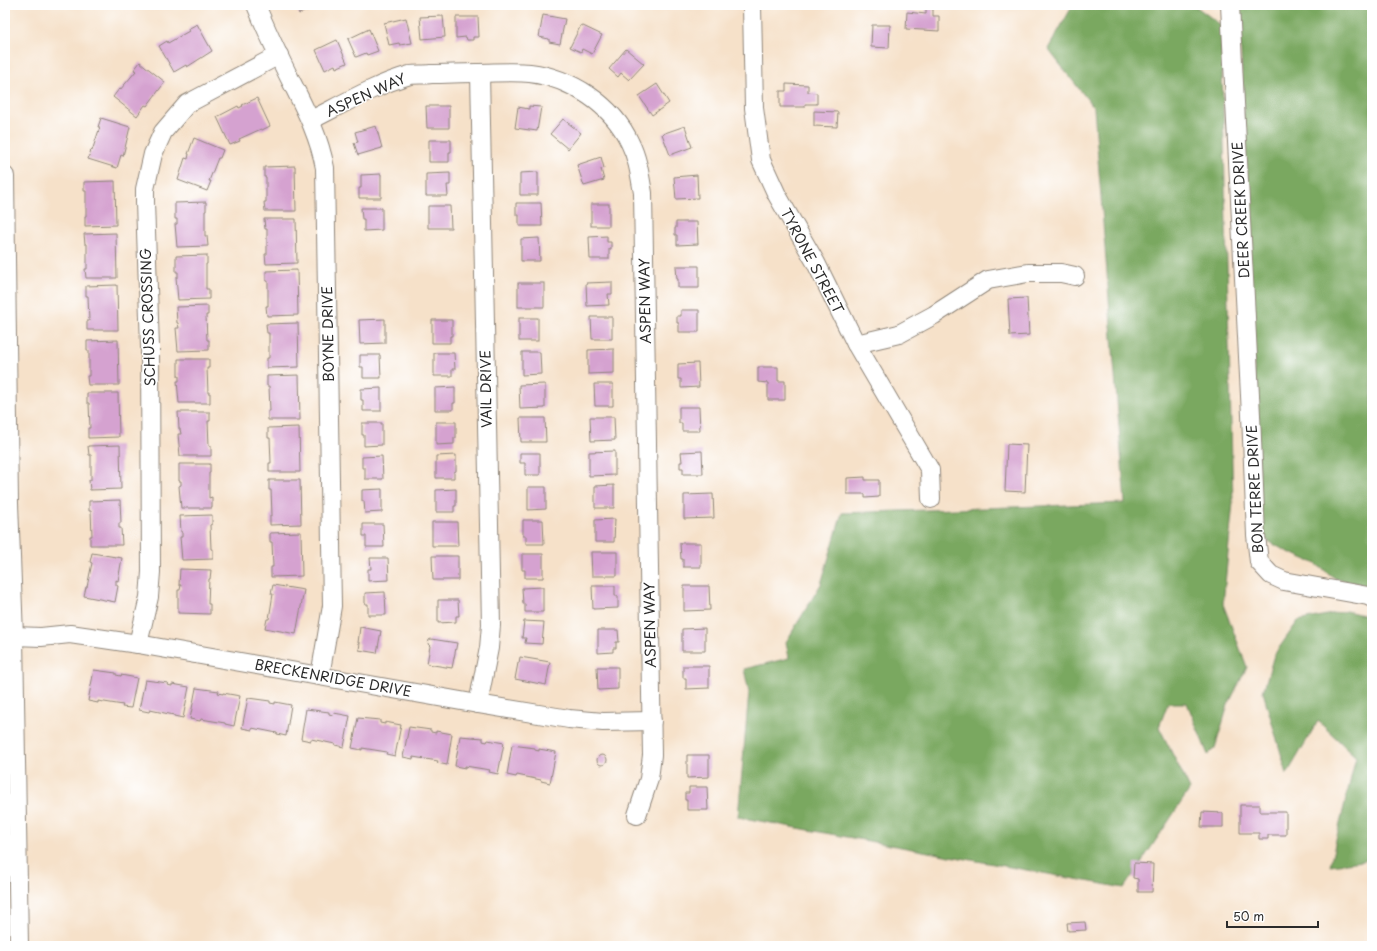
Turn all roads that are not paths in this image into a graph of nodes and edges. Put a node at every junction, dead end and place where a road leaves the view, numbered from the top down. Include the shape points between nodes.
1 (256, 5) edge
2 (752, 5) edge
3 (1230, 5) edge
4 (279, 55) junction
5 (480, 73) junction
6 (310, 120) junction
7 (5, 176) edge
8 (1075, 276) dead end
9 (856, 344) junction
10 (1251, 414) joint
11 (931, 499) dead end
12 (1372, 598) edge
13 (14, 636) junction
14 (138, 644) junction
15 (320, 676) junction
16 (478, 704) junction
17 (652, 721) junction
18 (636, 815) dead end
19 (19, 946) edge

1 - 4 street, BOYNE DRIVE
2 - 9 street, TYRONE STREET via 754,108 761,160
3 - 10 street, DEER CREEK DRIVE
4 - 6 street, BOYNE DRIVE
4 - 14 street, SCHUSS CROSSING via 187,104 163,132 149,171 145,202 150,347 151,572 149,597
5 - 6 street, ASPEN WAY via 411,75 376,88
5 - 16 street, VAIL DRIVE via 491,625
5 - 17 street, ASPEN WAY via 531,73 548,76 578,88 602,106 616,121 630,142 636,159 643,193
6 - 15 street, BOYNE DRIVE via 325,168 326,207 332,606
7 - 13 street via 9,503
8 - 9 street via 1028,273 988,280 899,334
9 - 11 street, TYRONE STREET via 930,470
10 - 12 street, BON TERRE DRIVE via 1259,562 1271,575 1284,581
13 - 14 street, BRECKENRIDGE DRIVE via 70,634
13 - 19 street
14 - 15 street, BRECKENRIDGE DRIVE
15 - 16 street, BRECKENRIDGE DRIVE
16 - 17 street, BRECKENRIDGE DRIVE via 568,719 602,722
17 - 18 street, ASPEN WAY via 652,765

